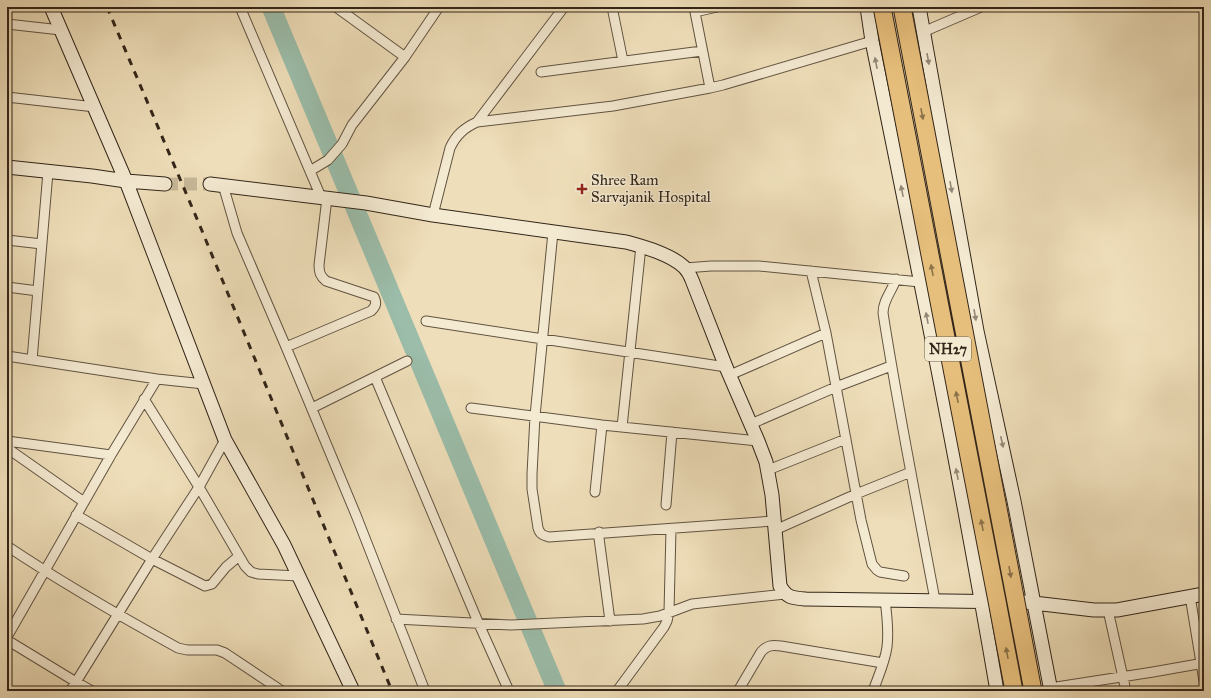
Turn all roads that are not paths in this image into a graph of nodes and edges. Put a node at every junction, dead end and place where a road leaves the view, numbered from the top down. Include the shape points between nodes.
1 (51, 7) edge
2 (240, 7) edge
3 (336, 7) edge
4 (439, 7) edge
5 (564, 7) edge
6 (612, 7) edge
7 (717, 7) edge
8 (867, 7) edge
9 (882, 7) edge
10 (902, 7) edge
11 (918, 7) edge
12 (981, 7) edge
13 (694, 9) edge
14 (7, 24) edge
15 (61, 30) junction
16 (923, 32) junction
17 (872, 41) junction
18 (702, 51) junction
19 (405, 57) junction
20 (623, 61) junction
21 (541, 72) dead end
22 (710, 88) junction
23 (7, 97) edge
24 (95, 108) junction
25 (477, 122) junction
26 (7, 167) edge
27 (310, 171) junction
28 (48, 172) junction
29 (126, 180) junction
30 (165, 184) tunnel mouth
31 (216, 184) joint
32 (324, 198) junction
33 (433, 215) junction
34 (553, 232) junction
35 (7, 240) edge
36 (42, 244) junction
37 (642, 246) junction
38 (685, 268) junction
39 (811, 271) junction
40 (896, 279) junction
41 (920, 282) junction
42 (7, 287) edge
43 (38, 291) junction
44 (426, 321) dead end
45 (826, 333) junction
46 (543, 338) junction
47 (286, 347) junction
48 (630, 352) junction
49 (7, 356) edge
50 (32, 360) junction
51 (407, 361) dead end
52 (891, 366) junction
53 (728, 371) junction
54 (375, 377) junction
55 (157, 379) junction
56 (204, 384) junction
57 (836, 387) junction
58 (144, 399) junction
59 (312, 408) junction
60 (471, 408) dead end
61 (535, 416) junction
62 (751, 424) junction
63 (602, 425) junction
64 (622, 427) junction
65 (672, 432) junction
66 (846, 439) junction
67 (225, 440) junction
68 (7, 441) edge
69 (758, 441) junction
70 (7, 448) edge
71 (111, 455) junction
72 (768, 470) junction
73 (911, 472) junction
74 (199, 487) junction
75 (596, 492) dead end
76 (856, 494) junction
77 (84, 502) junction
78 (666, 504) dead end
79 (76, 515) junction
80 (774, 525) junction
81 (671, 529) junction
82 (599, 532) junction
83 (7, 546) edge
84 (239, 556) junction
85 (152, 559) junction
86 (44, 571) junction
87 (299, 576) junction
88 (904, 576) dead end
89 (785, 594) junction
90 (1204, 594) edge
91 (1190, 596) junction
92 (885, 600) junction
93 (935, 600) junction
94 (981, 601) junction
95 (1034, 603) junction
96 (1108, 610) junction
97 (669, 612) junction
98 (118, 614) junction
99 (396, 618) junction
100 (610, 620) junction
101 (478, 622) junction
102 (7, 639) edge
103 (883, 663) junction
104 (1202, 663) edge
105 (1123, 676) junction
106 (1204, 681) edge
107 (76, 682) junction
108 (351, 690) edge
109 (1051, 690) edge
110 (70, 691) edge
111 (92, 691) edge
112 (282, 691) edge
113 (424, 691) edge
114 (509, 691) edge
115 (617, 691) edge
116 (738, 691) edge
117 (872, 691) edge
118 (997, 691) edge
119 (1014, 691) edge
120 (1033, 691) edge
121 (1126, 691) edge

1 - 15 street
2 - 27 street
3 - 19 street
4 - 19 street
5 - 25 street
6 - 20 street
7 - 13 street
8 - 17 street
119 -> 9 highway, NH27, bridge
10 -> 120 highway, NH27, bridge
11 - 16 street
12 - 16 street
13 - 18 street
14 - 15 street
15 - 24 street
16 -> 95 street via 978,331
17 - 22 street
41 -> 17 street
18 - 20 street
18 - 22 street
19 - 27 street via 352,125 342,144 328,160
20 - 21 street
22 - 25 street via 613,106
23 - 24 street
24 - 29 street
25 - 33 street via 466,126 452,143
26 - 28 street
27 - 32 street
28 - 29 street
28 - 36 street
29 - 30 street
29 - 56 street
31 - 32 street
31 - 47 street
32 - 33 street
32 - 47 street via 319,272 321,277 374,297 376,307
33 - 34 street
34 - 37 street
34 - 46 street
35 - 36 street
36 - 43 street
37 - 38 street via 674,259
37 - 48 street
38 - 39 street via 759,266
38 - 53 street
39 - 40 street
39 - 45 street
40 - 41 street
40 - 52 street via 884,302 883,313
94 -> 41 street
42 - 43 street
43 - 50 street
44 - 46 street
45 - 53 street
45 - 57 street
46 - 48 street
46 - 61 street
47 - 59 street
48 - 53 street
48 - 64 street
49 - 50 street
50 - 55 street
51 - 54 street
52 - 57 street
52 - 73 street
53 - 62 street
54 - 59 street
54 - 101 street
55 - 56 street
55 - 58 street
56 - 67 street
57 - 62 street
57 - 66 street
58 - 71 street
58 - 74 street
59 - 99 street
60 - 61 street
61 - 63 street
61 - 82 street via 532,489 540,533 549,537
62 - 69 street
63 - 64 street
63 - 75 street
64 - 65 street
65 - 69 street
65 - 78 street
66 - 72 street
66 - 76 street
67 - 74 street
67 - 87 street
68 - 71 street
69 - 72 street
70 - 77 street
71 - 77 street
72 - 80 street
73 - 76 street
73 - 93 street
74 - 84 street
74 - 85 street
76 - 80 street
76 - 88 street via 874,567 884,573
77 - 79 street
79 - 85 street
79 - 86 street
80 - 81 street
80 - 89 street via 780,586
81 - 82 street
81 - 97 street
82 - 100 street
83 - 86 street
84 - 85 street via 212,584 205,586
84 - 87 street via 251,572
85 - 98 street
86 - 98 street
86 - 102 street
87 - 108 street
89 - 92 street via 806,599
89 - 97 street via 692,604
90 - 91 street
91 - 96 street
91 - 104 street
92 - 93 street
92 - 103 street via 888,628
93 - 94 street
94 - 95 street
94 - 118 street
95 - 96 street
95 - 109 street
96 - 105 street
97 - 100 street via 652,618
97 - 115 street via 664,627
98 - 107 street
98 - 112 street via 178,648 216,650 225,653
99 - 101 street
99 - 113 street
100 - 101 street via 519,625
101 - 114 street
102 - 107 street
103 - 116 street via 770,645 761,652
103 - 117 street
104 - 105 street
104 - 106 street
105 - 109 street
105 - 121 street
107 - 110 street
107 - 111 street

